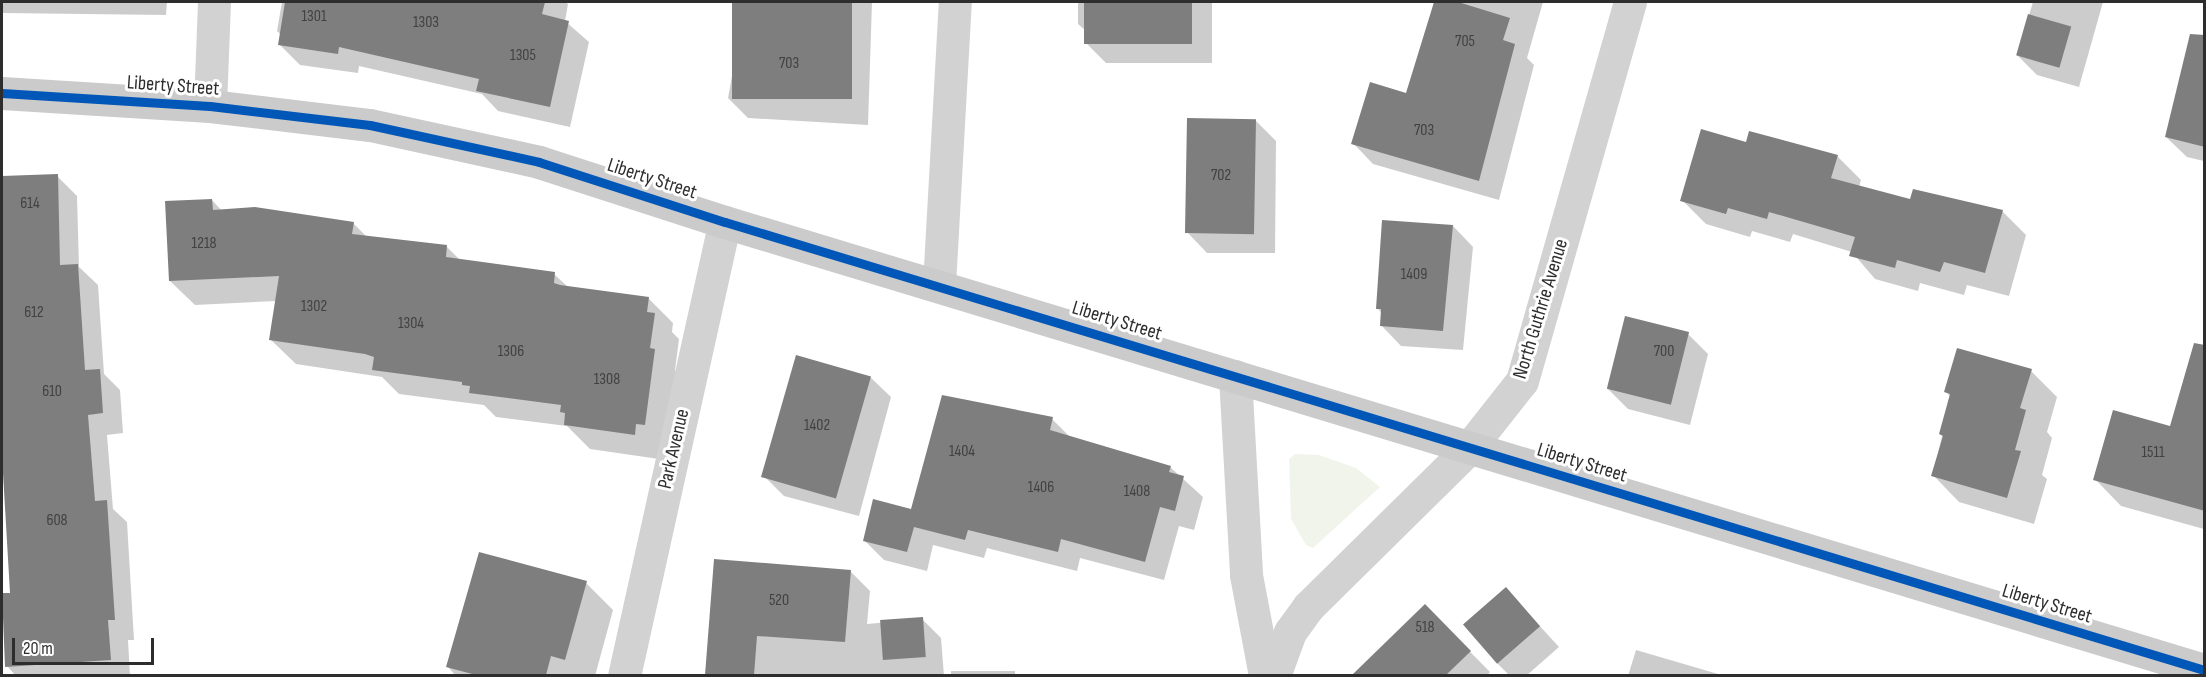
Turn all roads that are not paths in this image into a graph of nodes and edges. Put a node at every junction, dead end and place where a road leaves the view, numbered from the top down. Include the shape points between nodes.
1 (214, 2) edge
2 (955, 2) edge
3 (1630, 2) edge
4 (2, 93) edge
5 (210, 106) junction
6 (725, 222) junction
7 (939, 285) junction
8 (1235, 376) junction
9 (1469, 448) junction
10 (2205, 670) edge
11 (624, 675) edge
12 (1265, 675) edge
13 (1275, 675) edge

1 - 5 street
2 - 7 street
3 - 9 street, North Guthrie Avenue via 1522,381
4 - 5 street, Liberty Street
5 - 6 street, Liberty Street via 370,125 539,162
6 - 7 street, Liberty Street
6 - 11 street, Park Avenue
7 - 8 street, Liberty Street
8 - 9 street, Liberty Street
8 - 12 street via 1246,575
9 - 10 street, Liberty Street
9 - 13 street, North Guthrie Avenue via 1308,607 1290,632

